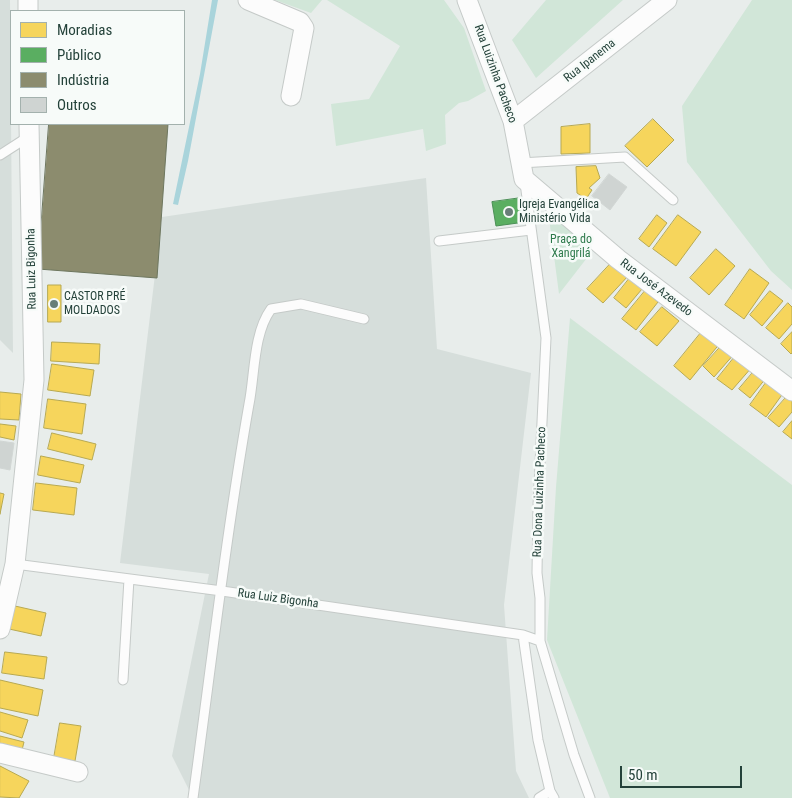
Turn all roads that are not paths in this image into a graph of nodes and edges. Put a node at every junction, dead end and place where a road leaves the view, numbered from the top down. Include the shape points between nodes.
1 (248, 0) edge
2 (467, 0) edge
3 (667, 0) edge
4 (291, 96) dead end
5 (513, 121) junction
6 (29, 130) edge
7 (0, 156) edge
8 (522, 171) junction
9 (673, 200) dead end
10 (531, 230) junction
11 (439, 240) dead end
12 (364, 319) dead end
13 (792, 391) edge
14 (15, 564) junction
15 (129, 579) junction
16 (222, 591) junction
17 (0, 629) edge
18 (523, 635) junction
19 (540, 641) junction
20 (123, 680) dead end
21 (0, 753) edge
22 (78, 772) dead end
23 (552, 794) edge
24 (193, 798) edge
25 (539, 798) edge
26 (590, 798) edge

1 - 4 street via 303,24
2 - 5 street, Rua Luizinha Pacheco
3 - 5 street, Rua Ipanema
5 - 8 street, Rua Luizinha Pacheco
6 - 7 lane
6 - 14 street, Rua Luiz Bigonha via 34,380
8 - 9 lane via 625,157
8 - 10 lane, Rua Dona Luizinha Pacheco
8 - 13 street, Rua José Azevedo via 618,259
10 - 11 lane
10 - 19 lane, Rua Dona Luizinha Pacheco via 546,338 538,506
12 - 16 lane via 301,304 271,309 264,318 235,484
14 - 15 lane, Rua Luiz Bigonha
14 - 17 street, Rua Luiz Bigonha
15 - 16 lane, Rua Luiz Bigonha
15 - 20 lane
16 - 18 lane, Rua Luiz Bigonha
16 - 24 lane
18 - 19 lane, Rua Luiz Bigonha
18 - 23 lane via 538,740
19 - 26 lane, Rua Dona Luizinha Pacheco
21 - 22 street
23 - 25 lane

